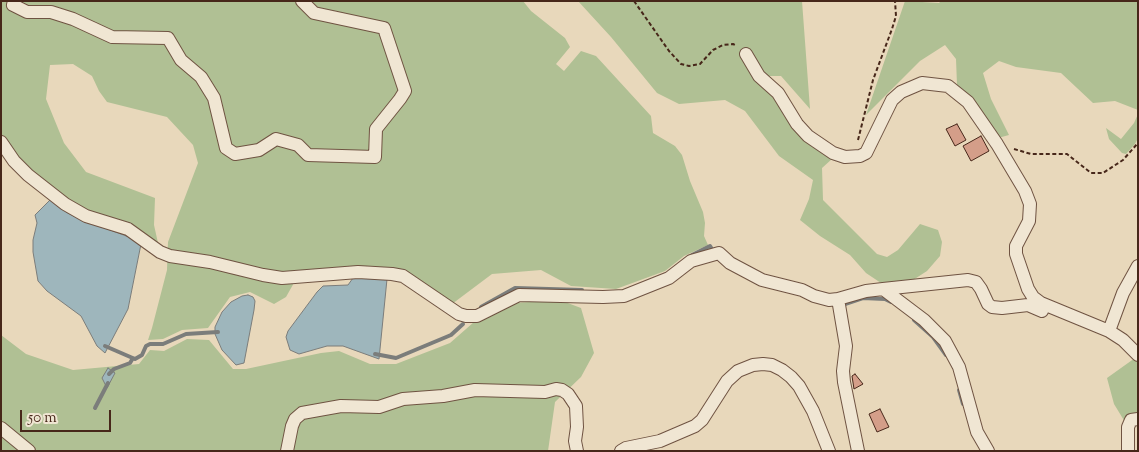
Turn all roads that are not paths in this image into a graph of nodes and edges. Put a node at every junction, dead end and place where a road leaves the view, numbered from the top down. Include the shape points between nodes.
1 (14, 1) edge
2 (302, 1) edge
3 (746, 54) road end
4 (1, 142) edge
5 (1138, 266) edge
6 (883, 290) junction
7 (839, 303) junction
8 (1065, 312) junction
9 (1109, 331) junction
10 (1138, 354) edge
11 (1138, 418) edge
12 (1, 428) edge
13 (29, 451) edge
14 (287, 451) edge
15 (577, 451) edge
16 (621, 451) edge
17 (829, 451) edge
18 (858, 451) edge
19 (988, 451) edge
20 (1128, 451) edge

1 - 2 street via 13,5 27,12 51,12 112,37 168,38 214,98 226,148 235,154 258,150 276,139 298,145 308,154 375,157 376,129 405,91 384,28 314,14
3 - 8 street via 759,76 778,93 797,124 808,136 839,156 866,153 892,100 901,92 922,83 948,86 968,102 997,144 1030,204 1029,221 1016,246 1028,289 1041,303
4 - 7 street via 28,175 65,204 86,216 128,229 170,256 282,278 358,272 403,276 453,311 466,316 477,316 518,295 624,296 669,278 691,261 719,253 730,263 762,280
5 - 9 street via 1123,293
6 - 7 street via 866,290
6 - 8 street via 968,280 976,282 992,307 1028,304 1064,318
6 - 19 street via 924,320 945,341 960,367 976,432
7 - 18 street via 846,346 844,382
8 - 9 street
9 - 10 street
11 - 20 street via 1130,420
12 - 13 street
14 - 15 street via 295,418 302,413 341,406 379,407 403,399 469,390 545,392 556,389 568,394 576,406
16 - 17 street via 660,441 694,426 738,371 763,364 782,370 799,386

